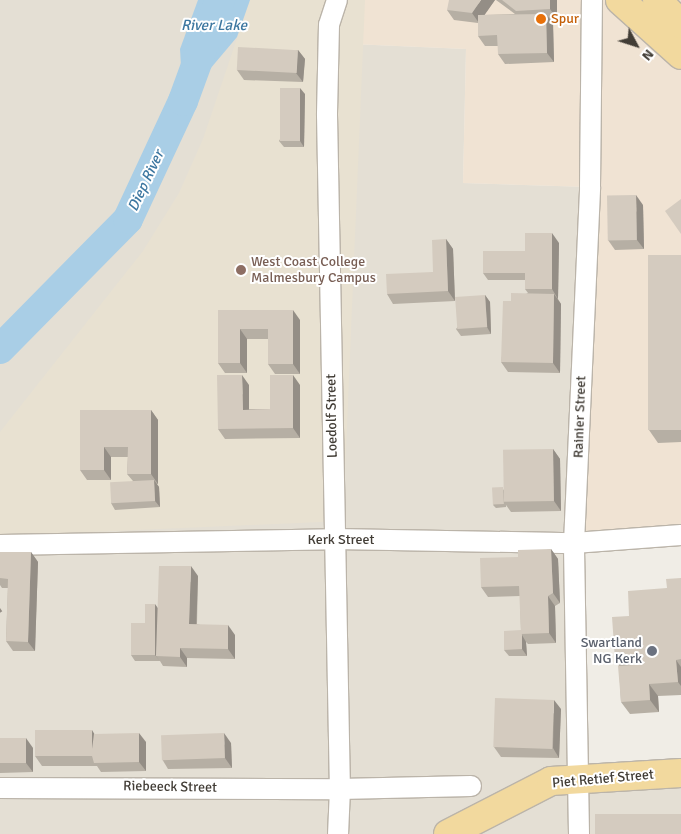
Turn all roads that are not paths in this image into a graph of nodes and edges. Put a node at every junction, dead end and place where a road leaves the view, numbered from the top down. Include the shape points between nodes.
1 (337, 0) edge
2 (592, 0) edge
3 (620, 0) edge
4 (657, 0) edge
5 (681, 24) edge
6 (681, 55) edge
7 (681, 535) edge
8 (335, 539) junction
9 (574, 543) junction
10 (0, 545) edge
11 (681, 772) edge
12 (580, 778) junction
13 (471, 786) dead end
14 (0, 788) edge
15 (340, 789) junction
16 (338, 834) edge
17 (448, 834) edge
18 (579, 834) edge

1 - 8 street, Loedolf Street via 329,24 327,115
2 - 9 street, Rainier Street via 590,187
3 - 6 main road
4 - 5 main road
7 - 9 street, Kerk Street
8 - 9 street, Kerk Street
8 - 10 street, Kerk Street
8 - 15 street, Loedolf Street
9 - 12 street, Rainier Street
11 - 12 main road, Piet Retief Street
12 - 17 main road, Piet Retief Street via 551,781
12 - 18 street, Rainier Street
13 - 15 street, Riebeeck Street
14 - 15 street, Riebeeck Street
15 - 16 street, Loedolf Street

